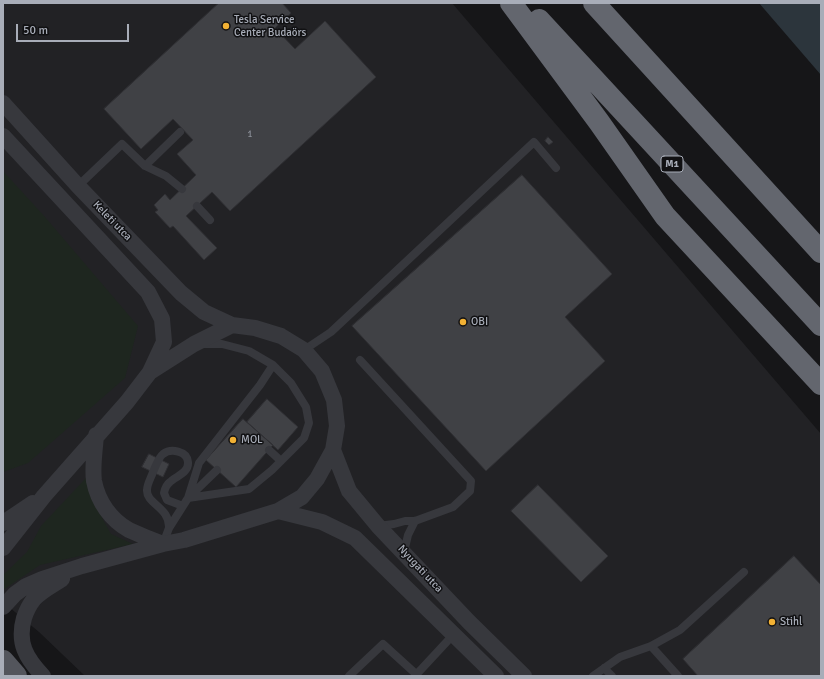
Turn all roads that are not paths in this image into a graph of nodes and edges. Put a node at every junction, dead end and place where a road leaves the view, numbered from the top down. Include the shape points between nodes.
1 (511, 3) edge
2 (523, 3) edge
3 (594, 3) edge
4 (3, 103) edge
5 (180, 132) dead end
6 (3, 136) edge
7 (145, 166) junction
8 (556, 168) dead end
9 (78, 186) junction
10 (182, 189) dead end
11 (197, 206) dead end
12 (210, 220) dead end
13 (821, 252) edge
14 (232, 325) junction
15 (821, 325) edge
16 (194, 344) junction
17 (304, 350) junction
18 (360, 360) dead end
19 (273, 365) junction
20 (150, 372) junction
21 (821, 384) edge
22 (96, 435) junction
23 (269, 450) dead end
24 (333, 450) junction
25 (281, 461) junction
26 (218, 470) dead end
27 (44, 496) junction
28 (188, 498) junction
29 (183, 506) junction
30 (278, 511) junction
31 (415, 521) junction
32 (3, 523) edge
33 (378, 526) junction
34 (169, 528) junction
35 (163, 544) junction
36 (3, 548) edge
37 (404, 552) junction
38 (82, 566) junction
39 (744, 572) dead end
40 (3, 607) edge
41 (454, 634) junction
42 (651, 646) junction
43 (3, 660) edge
44 (604, 668) junction
45 (416, 675) edge
46 (16, 676) edge
47 (43, 676) edge
48 (349, 676) edge
49 (496, 676) edge
50 (524, 676) edge
51 (593, 676) edge
52 (612, 676) edge
53 (678, 676) edge

1 - 21 highway via 665,216
2 - 15 highway, M1
3 - 13 highway
4 - 9 street, Keleti utca
5 - 7 lane
6 - 20 street, Keleti utca via 148,292 162,320 164,342
7 - 9 lane via 122,144
7 - 10 lane via 166,176
8 - 17 lane via 534,142 331,332
9 - 14 street, Keleti utca via 181,293 204,312
11 - 12 lane
14 - 16 street
14 - 17 street, Keleti utca via 255,328 281,336
16 - 19 lane via 222,344 249,351
16 - 20 street
17 - 24 street, Keleti utca via 322,371 334,400 337,426
18 - 31 lane via 471,480 470,491 453,507
19 - 25 lane via 291,383 306,407 309,423 304,438
19 - 28 lane via 236,421 199,463
20 - 22 street via 127,402
22 - 27 street
22 - 35 street via 94,480 105,509 115,521 128,529
23 - 25 lane
24 - 30 street via 317,479 302,497
24 - 33 street, Nyugati utca via 349,491
25 - 28 lane via 249,489
26 - 28 lane
27 - 32 street
27 - 36 street
28 - 29 lane
29 - 34 lane
29 - 34 lane via 168,500 164,493 169,482 184,472 188,462 180,452 166,451 161,456 147,489 149,498 166,514
30 - 35 street
30 - 41 street, Nyugati utca via 322,522 355,538
31 - 33 lane
31 - 37 lane
33 - 37 street, Nyugati utca
34 - 35 lane
35 - 38 street
37 - 50 street, Nyugati utca
38 - 40 street via 26,586
38 - 47 street via 34,599 26,612 21,636 23,645
39 - 42 lane via 680,630
41 - 45 lane
41 - 49 street, Nyugati utca
42 - 44 lane via 620,657
42 - 53 lane
43 - 46 main road
44 - 51 lane
44 - 52 lane
45 - 48 lane via 382,644

